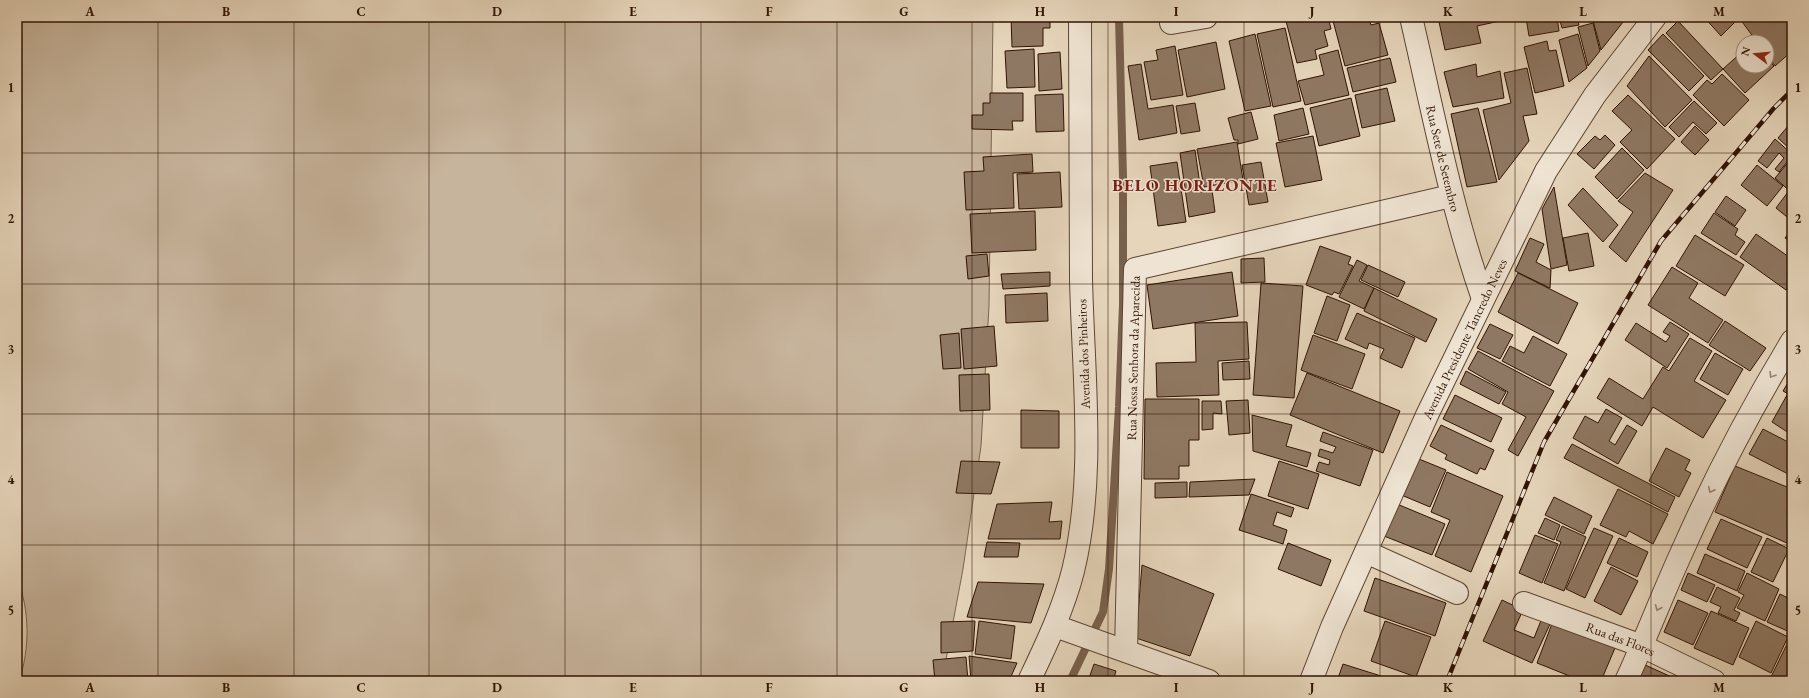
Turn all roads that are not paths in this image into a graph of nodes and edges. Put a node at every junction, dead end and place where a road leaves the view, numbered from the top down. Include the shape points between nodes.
1 (1080, 17) edge
2 (1206, 17) edge
3 (1411, 17) edge
4 (1652, 19) edge
5 (1171, 23) dead end
6 (1451, 196) junction
7 (1482, 299) junction
8 (1792, 341) edge
9 (1366, 552) junction
10 (1457, 593) dead end
11 (1524, 603) dead end
12 (1063, 629) junction
13 (1642, 646) junction
14 (1126, 651) junction
15 (1029, 681) edge
16 (1209, 681) edge
17 (1311, 681) edge
18 (1626, 681) edge
19 (1714, 681) edge

1 - 12 street, Avenida dos Pinheiros via 1085,481 1080,533
2 - 5 street
3 - 6 street, Rua Sete de Setembro
4 - 7 street, Avenida Presidente Tancredo Neves via 1595,94 1546,171
6 - 7 street, Rua Sete de Setembro
6 - 14 street, Rua Nossa Senhora da Aparecida via 1135,269
7 - 9 street, Avenida Presidente Tancredo Neves
8 -> 13 street via 1761,392 1721,469
9 - 10 street
9 - 17 street, Avenida Presidente Tancredo Neves
11 - 13 street, Rua das Flores
12 - 14 street
12 - 15 street, Avenida dos Pinheiros
13 - 18 street
13 - 19 street, Rua das Flores
14 - 16 street

